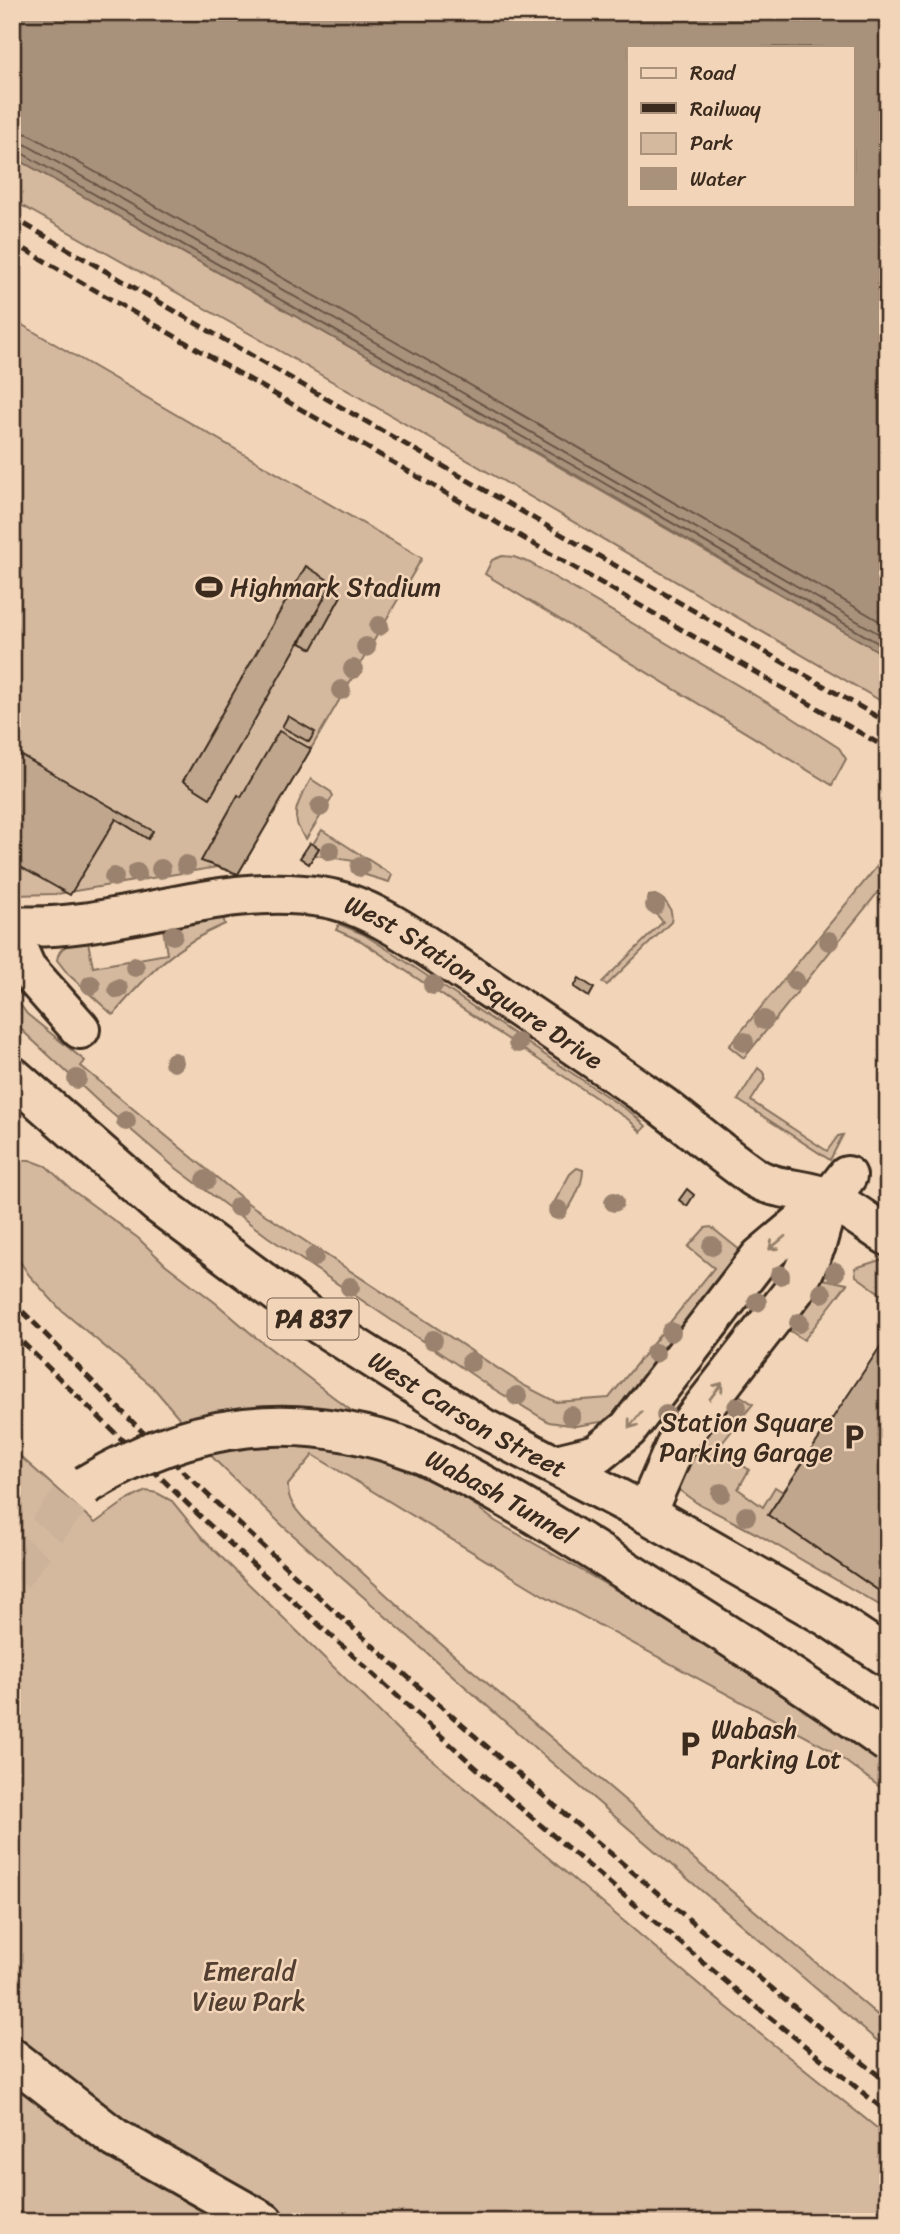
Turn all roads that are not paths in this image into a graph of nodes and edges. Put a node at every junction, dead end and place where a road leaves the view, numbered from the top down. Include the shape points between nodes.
1 (12, 926) edge
2 (12, 936) edge
3 (80, 1030) dead end
4 (12, 1076) edge
5 (838, 1187) junction
6 (888, 1236) edge
7 (711, 1321) junction
8 (752, 1344) junction
9 (555, 1464) junction
10 (80, 1490) tunnel mouth
11 (646, 1513) junction
12 (888, 1657) edge
13 (888, 1743) edge
14 (12, 2058) edge
15 (264, 2222) edge

1 - 5 street, West Station Square Drive via 76,924 250,894 324,897 355,907 435,953 593,1057 758,1179
2 - 3 street via 26,968
4 - 9 street, West Carson Street / PA 837 via 157,1203 322,1326 483,1428
5 - 6 street, West Station Square Drive
5 -> 7 street via 760,1256
5 - 8 street via 795,1289
7 - 8 street
7 -> 9 street via 628,1429 597,1454
11 -> 8 street via 678,1440
9 - 11 street, West Carson Street / PA 837
10 - 13 street, Wabash Tunnel, bridge via 119,1464 174,1442 227,1430 283,1424 366,1435 418,1452 501,1494 813,1689
11 - 12 street, West Carson Street / PA 837 via 828,1617
14 - 15 street via 115,2138

